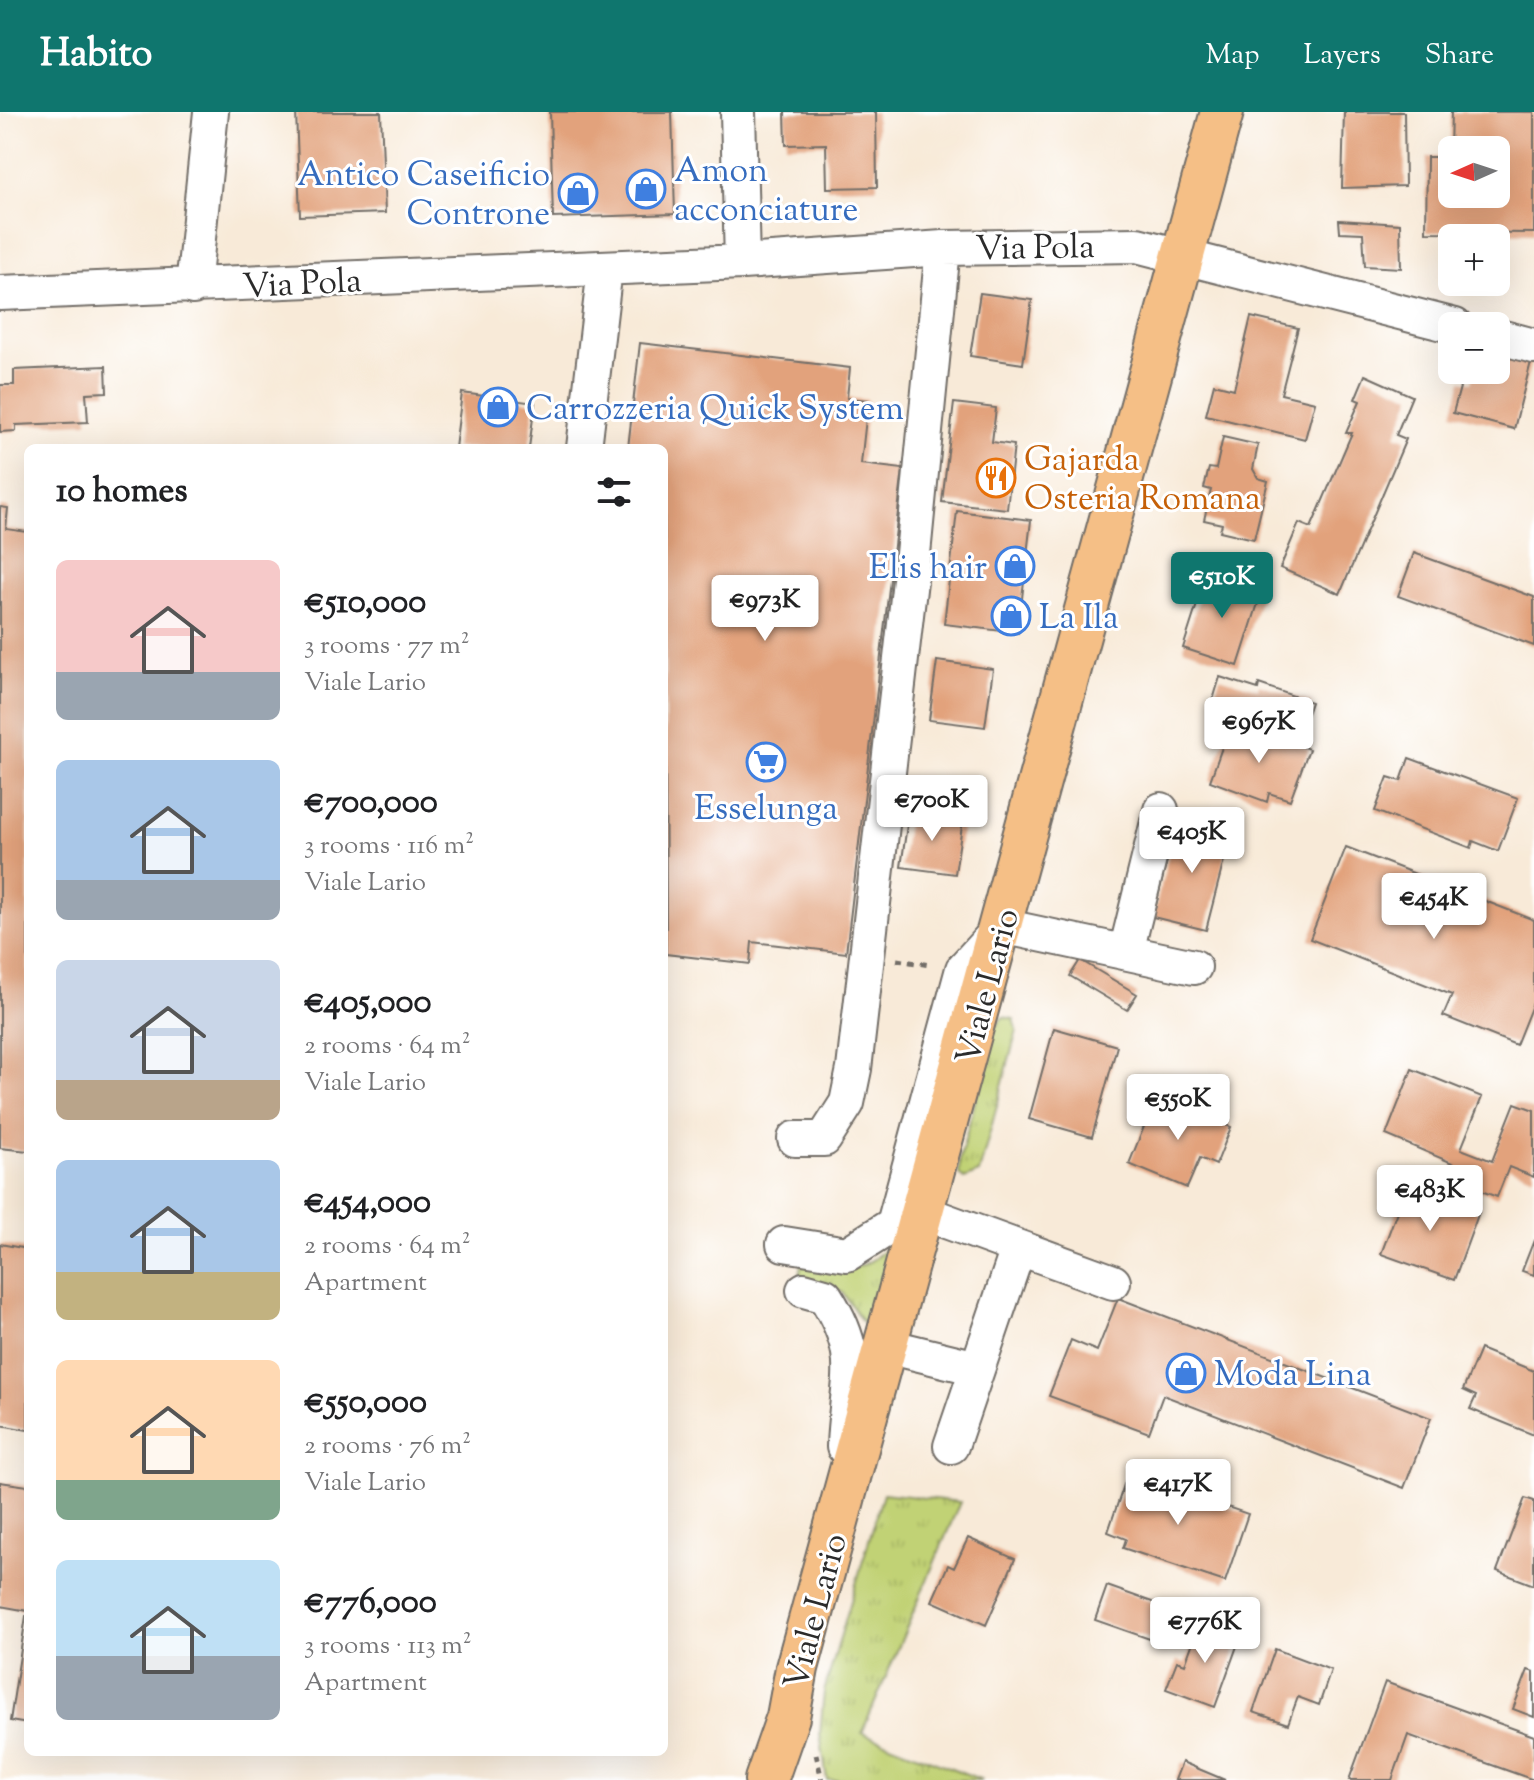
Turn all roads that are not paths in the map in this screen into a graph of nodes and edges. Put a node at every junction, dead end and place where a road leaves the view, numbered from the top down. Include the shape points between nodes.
1 (211, 112) edge
2 (738, 112) edge
3 (1222, 112) edge
4 (943, 248) junction
5 (1183, 255) junction
6 (742, 262) junction
7 (605, 268) junction
8 (193, 287) junction
9 (0, 293) edge
10 (1438, 322) edge
11 (1510, 340) edge
12 (1534, 346) edge
13 (584, 444) edge
14 (1161, 810) dead end
15 (1002, 926) junction
16 (1126, 952) junction
17 (1194, 967) dead end
18 (795, 1139) dead end
19 (924, 1213) junction
20 (784, 1244) dead end
21 (1018, 1249) junction
22 (1113, 1282) dead end
23 (804, 1290) dead end
24 (887, 1346) junction
25 (977, 1368) junction
26 (951, 1446) dead end
27 (842, 1507) junction
28 (788, 1717) junction
29 (766, 1780) edge
30 (797, 1780) edge

1 - 8 street
2 - 6 street
3 - 5 main road, Viale Lario
4 - 5 street, Via Pola via 1137,245
4 - 6 street, Via Pola
4 - 18 street via 898,593 868,956 847,1103 824,1139
5 - 10 street, Via Pola
5 - 15 main road, Viale Lario
6 - 7 street, Via Pola
7 - 8 street, Via Pola
7 - 13 street
8 - 9 street, Via Pola
11 - 12 street
14 - 16 street
15 - 16 street
15 - 19 main road, Viale Lario
15 - 20 street via 963,969 894,1224 847,1254
16 - 17 street
19 - 21 street
19 - 24 main road, Viale Lario
21 - 22 street
21 - 25 street
23 - 27 street via 825,1296 843,1323 853,1367 844,1427
24 - 25 street
24 - 27 main road, Viale Lario
25 - 26 street
27 - 28 main road, Viale Lario
28 - 29 main road, Viale Lario
28 - 30 main road, Viale Lario

